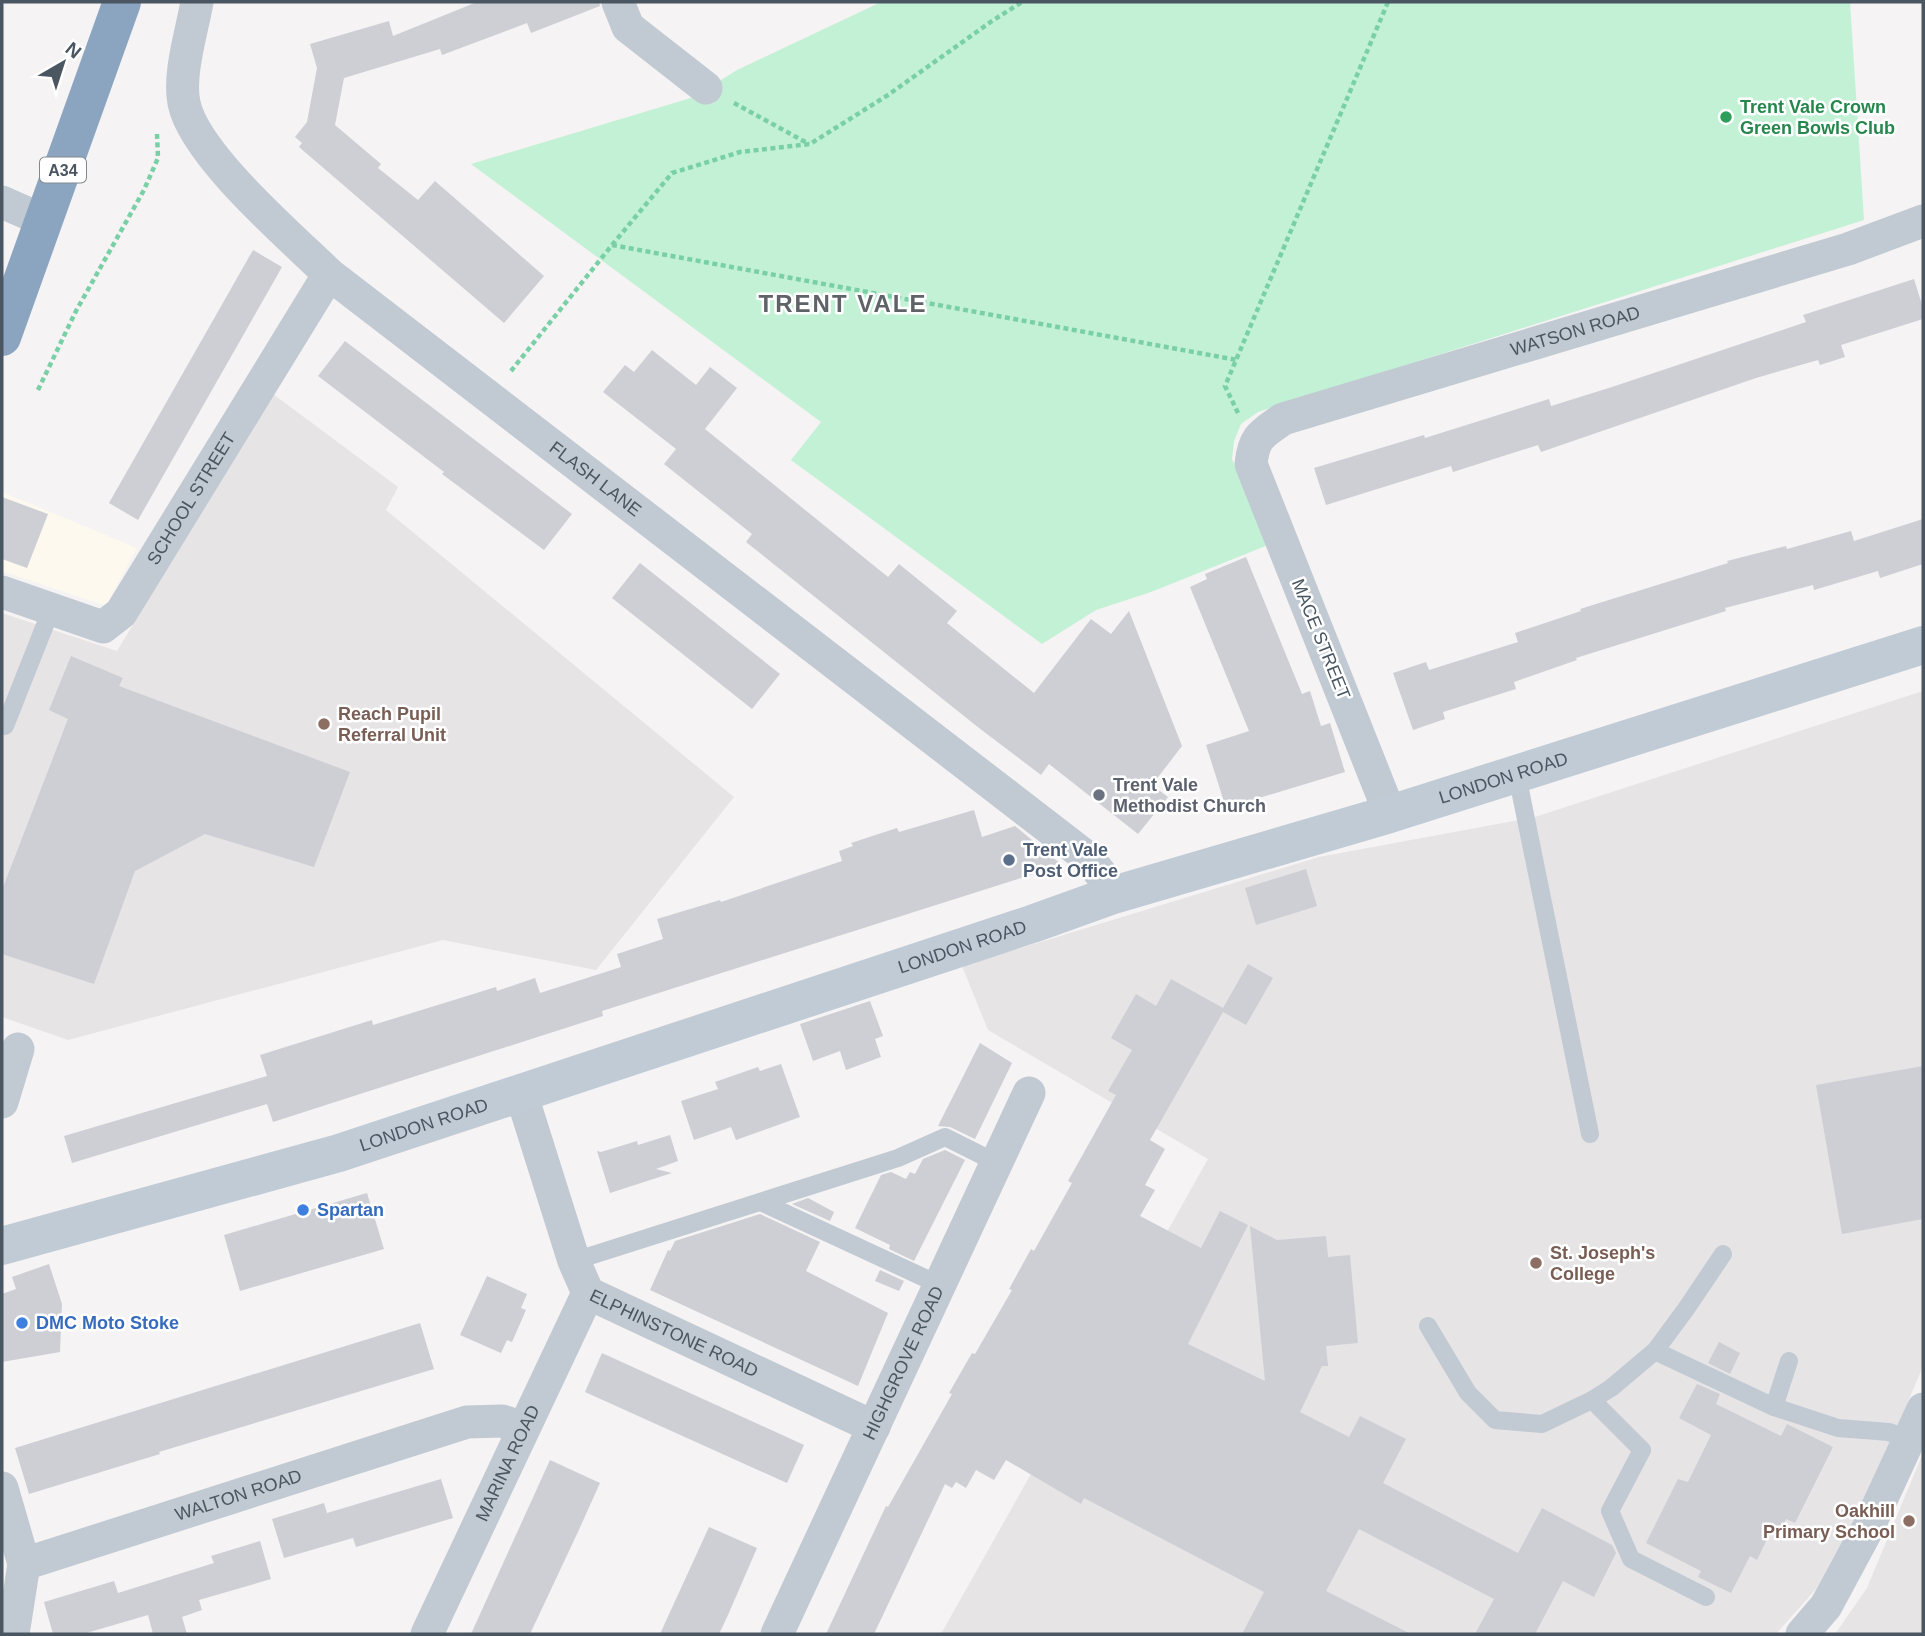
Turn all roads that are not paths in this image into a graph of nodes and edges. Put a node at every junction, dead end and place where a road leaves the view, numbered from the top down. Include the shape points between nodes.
1 (122, 2) edge
2 (197, 2) edge
3 (618, 2) edge
4 (706, 88) road end
5 (2, 202) edge
6 (1923, 220) edge
7 (45, 221) junction
8 (329, 274) junction
9 (2, 337) edge
10 (1252, 454) joint
11 (2, 592) edge
12 (51, 610) junction
13 (1923, 645) edge
14 (5, 726) dead end
15 (1517, 775) junction
16 (1391, 814) junction
17 (1110, 896) junction
18 (18, 1049) dead end
19 (521, 1093) junction
20 (1029, 1093) dead end
21 (2, 1102) edge
22 (1590, 1135) dead end
23 (997, 1163) junction
24 (761, 1202) junction
25 (3, 1242) edge
26 (1723, 1254) dead end
27 (574, 1261) junction
28 (940, 1284) junction
29 (588, 1293) junction
30 (1428, 1326) dead end
31 (1655, 1351) junction
32 (1790, 1362) dead end
33 (1592, 1400) junction
34 (1774, 1407) junction
35 (1923, 1409) edge
36 (874, 1427) junction
37 (523, 1428) junction
38 (1910, 1440) junction
39 (3, 1493) edge
40 (24, 1564) junction
41 (1706, 1597) dead end
42 (13, 1634) edge
43 (427, 1634) edge
44 (777, 1634) edge
45 (1802, 1634) edge

1 - 7 highway, A34
2 - 8 street, FLASH LANE via 184,75 184,103 195,132 224,170
3 - 4 street via 628,27
5 - 7 street
6 - 10 street, WATSON ROAD via 1848,249 1283,419 1260,435
7 - 9 highway, A34
8 - 12 street, SCHOOL STREET via 121,613 103,627
8 - 17 street, FLASH LANE via 1088,858 1104,878
10 - 16 street, MACE STREET
11 - 12 street, SCHOOL STREET
12 - 14 lane
13 - 15 main road, LONDON ROAD
15 - 16 main road, LONDON ROAD
15 - 22 lane
16 - 17 main road, LONDON ROAD
17 - 19 main road, LONDON ROAD
18 - 21 street
19 - 25 main road, LONDON ROAD via 339,1153
19 - 27 street, ELPHINSTONE ROAD
20 - 23 street, HIGHGROVE ROAD
23 - 24 lane via 945,1137 898,1158
23 - 28 street, HIGHGROVE ROAD
24 - 27 lane
24 - 28 lane
26 - 31 lane
27 - 29 street, ELPHINSTONE ROAD
28 - 36 street, HIGHGROVE ROAD
29 - 36 street, ELPHINSTONE ROAD
29 - 37 street, MARINA ROAD
30 - 33 lane via 1468,1393 1495,1420 1542,1424
31 - 33 lane
31 - 34 lane
32 - 34 lane
33 - 41 lane via 1642,1450 1609,1511 1631,1559
34 - 38 lane via 1838,1428 1889,1432
35 - 38 street
36 - 44 street, HIGHGROVE ROAD
37 - 40 street, WALTON ROAD via 502,1421 467,1422
37 - 43 street, MARINA ROAD
38 - 45 street via 1826,1606
39 - 40 street
40 - 42 street

